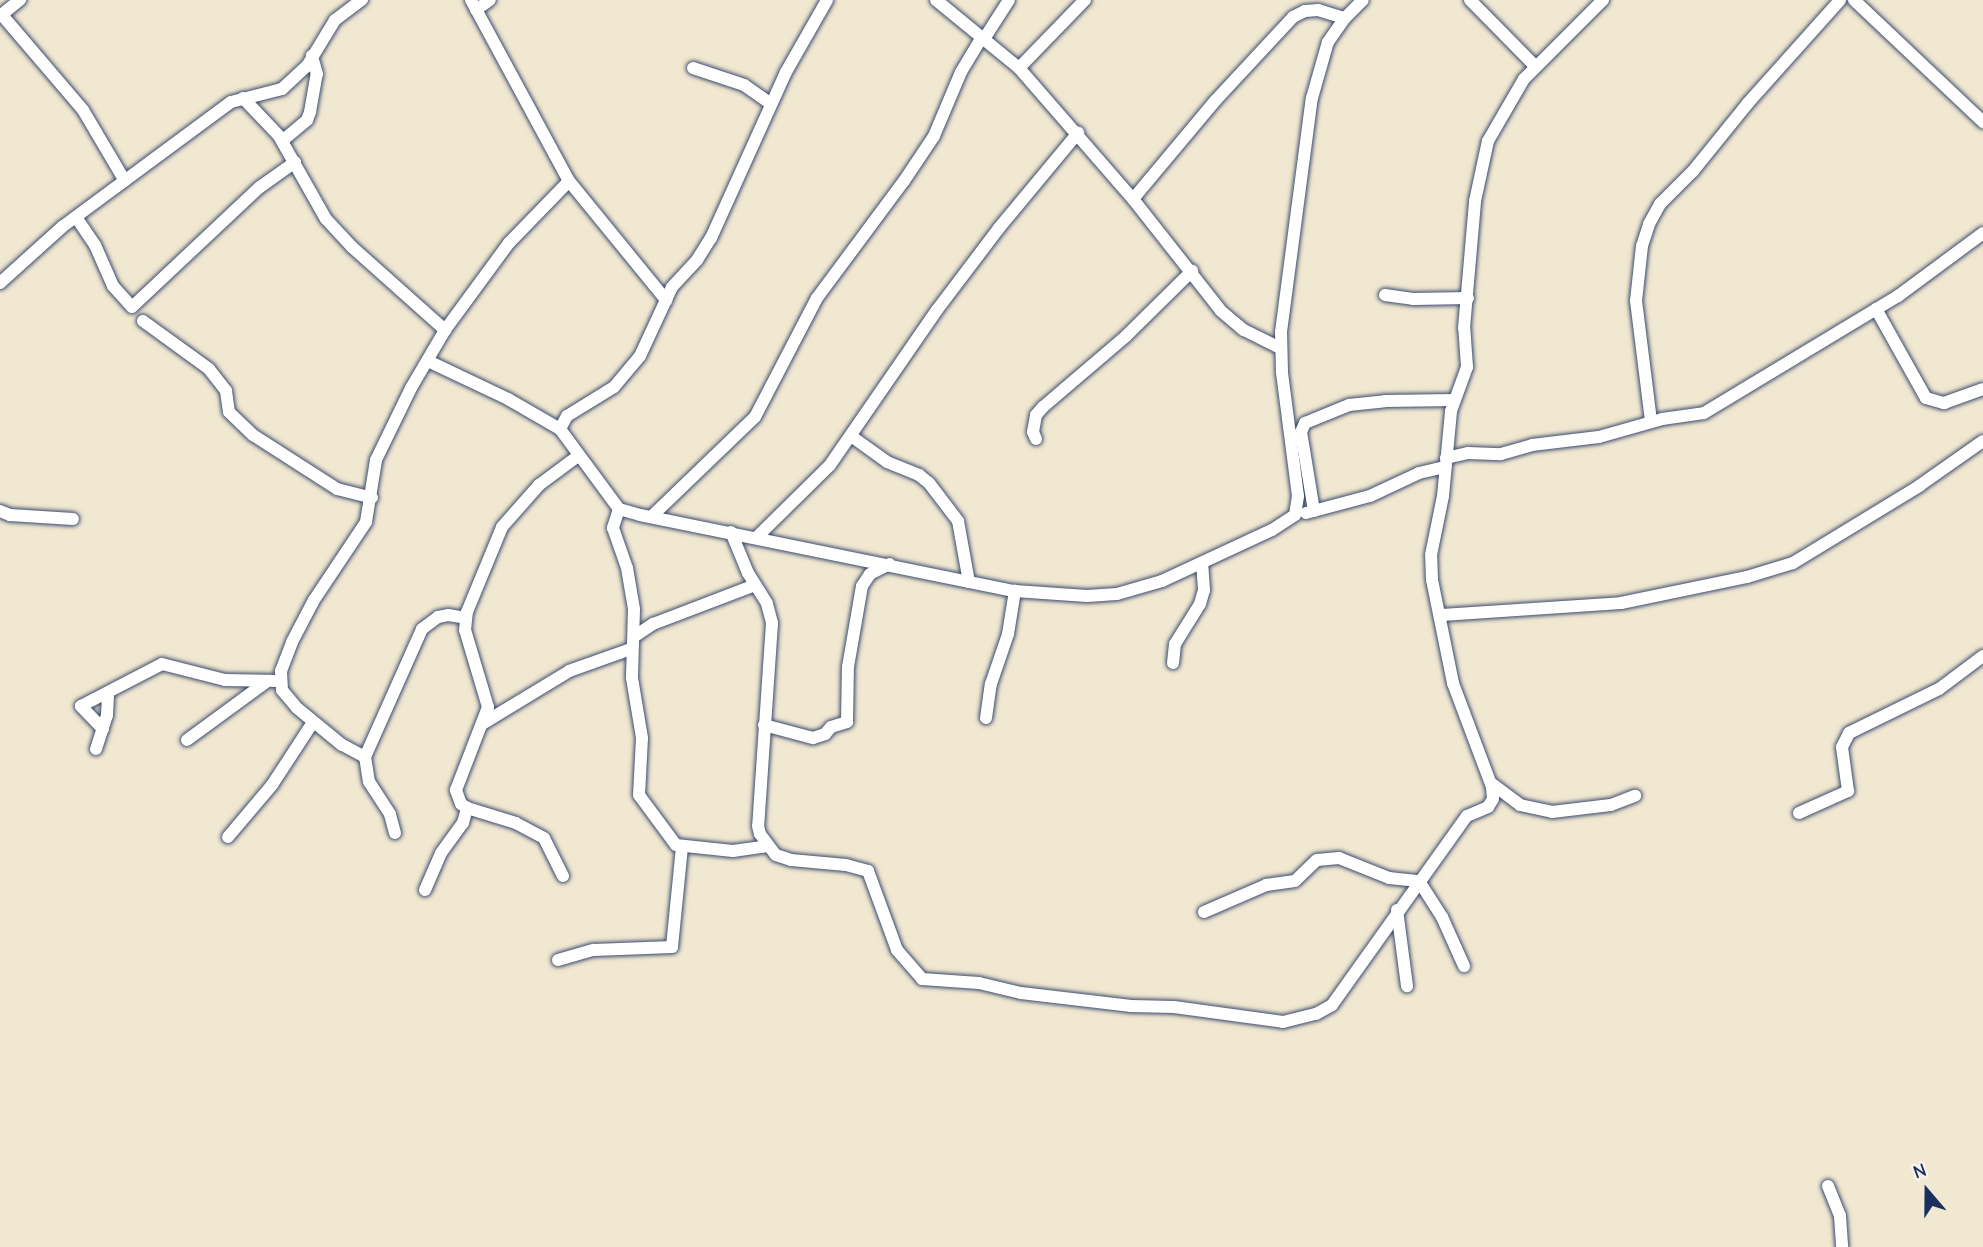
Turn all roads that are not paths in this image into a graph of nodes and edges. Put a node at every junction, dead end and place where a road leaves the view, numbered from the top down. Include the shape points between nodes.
1 (20, 0) edge
2 (362, 0) edge
3 (491, 0) edge
4 (827, 0) edge
5 (936, 0) edge
6 (1009, 0) edge
7 (1084, 0) edge
8 (1363, 0) edge
9 (1470, 0) edge
10 (1603, 0) edge
11 (1840, 0) edge
12 (1854, 0) edge
13 (473, 5) edge
14 (1, 15) edge
15 (1345, 18) junction
16 (983, 38) junction
17 (312, 56) junction
18 (1535, 66) junction
19 (693, 68) dead end
20 (1019, 68) junction
21 (243, 98) junction
22 (771, 104) junction
23 (1983, 122) edge
24 (1078, 134) junction
25 (282, 141) junction
26 (295, 162) junction
27 (125, 181) junction
28 (569, 181) junction
29 (1133, 199) junction
30 (76, 217) junction
31 (1983, 233) edge
32 (1192, 271) junction
33 (0, 283) edge
34 (1385, 295) dead end
35 (1468, 299) junction
36 (666, 300) junction
37 (1877, 309) junction
38 (143, 321) dead end
39 (445, 330) junction
40 (1280, 348) junction
41 (428, 360) junction
42 (1983, 389) edge
43 (1454, 400) junction
44 (1651, 421) junction
45 (560, 429) junction
46 (851, 436) junction
47 (1036, 439) dead end
48 (1983, 441) edge
49 (578, 456) junction
50 (1446, 463) junction
51 (372, 498) junction
52 (619, 509) junction
53 (0, 511) edge
54 (1314, 511) junction
55 (1295, 515) junction
56 (651, 517) junction
57 (73, 519) dead end
58 (731, 532) junction
59 (756, 538) junction
60 (1202, 563) junction
61 (890, 564) junction
62 (969, 582) junction
63 (755, 585) junction
64 (1015, 591) junction
65 (1442, 615) junction
66 (466, 618) junction
67 (633, 642) junction
68 (1983, 656) edge
69 (1173, 663) dead end
70 (280, 681) junction
71 (265, 682) junction
72 (108, 693) junction
73 (986, 718) dead end
74 (313, 722) junction
75 (482, 724) junction
76 (764, 725) junction
77 (103, 729) junction
78 (187, 740) dead end
79 (96, 750) dead end
80 (365, 757) junction
81 (1490, 783) junction
82 (1635, 796) dead end
83 (467, 808) junction
84 (1799, 813) dead end
85 (396, 833) dead end
86 (228, 838) dead end
87 (682, 846) junction
88 (768, 846) junction
89 (563, 876) dead end
90 (1419, 881) junction
91 (425, 890) dead end
92 (1397, 910) junction
93 (1204, 912) dead end
94 (558, 960) dead end
95 (1464, 966) dead end
96 (1407, 986) dead end
97 (1828, 1186) dead end
98 (1842, 1247) edge

1 - 14 street
2 - 17 street via 335,20
3 - 13 street
4 - 22 street
5 - 16 street
6 - 16 street
7 - 20 street
8 - 15 street
9 - 18 street
10 - 18 street
11 - 44 street via 1660,204 1648,224 1636,301
12 - 23 street
13 - 28 street
14 - 27 street via 83,110
15 - 29 street via 1318,10 1293,17
15 - 40 street via 1328,42 1312,98
16 - 20 street
16 - 56 street via 905,181 817,298 755,417
17 - 21 street via 282,89 263,97
17 - 25 street via 317,74 310,112
18 - 35 street via 1505,110 1483,157
19 - 22 street via 744,85
20 - 24 street
21 - 25 street
21 - 27 street via 231,102
22 - 36 street via 711,238
24 - 29 street
24 - 46 street via 937,310
25 - 26 street
26 - 30 street via 260,187 132,307 113,286
26 - 39 street via 326,219
27 - 30 street
28 - 36 street
28 - 39 street via 509,243
29 - 32 street
30 - 33 street
31 - 37 street
32 - 40 street via 1231,321
32 - 47 street via 1126,336 1043,407 1036,415
34 - 35 street
35 - 43 street via 1467,367
36 - 45 street via 626,377 567,416
37 - 42 street via 1926,398 1944,403
37 - 44 street via 1704,414
38 - 51 street via 215,375 226,391 229,412 253,435 338,489
39 - 41 street
40 - 55 street via 1298,496
41 - 45 street
41 - 51 street via 376,460
43 - 50 street
43 - 54 street via 1349,405 1305,423 1301,432
44 - 50 street via 1599,437 1532,445 1501,454 1468,453
45 - 49 street
46 - 59 street via 812,485
46 - 62 street via 887,462 929,483 958,521
48 - 65 street via 1793,563 1723,583 1621,603
49 - 52 street
49 - 66 street via 539,485 495,537
50 - 54 street via 1370,496
50 - 65 street via 1431,555 1432,580
51 - 70 street via 366,522 292,642
52 - 56 street
52 - 67 street via 614,528 632,590
53 - 57 street
54 - 55 street
55 - 60 street
56 - 58 street
58 - 59 street
58 - 63 street
59 - 61 street
60 - 64 street via 1117,594
60 - 69 street via 1200,604 1175,644
61 - 62 street
61 - 76 street via 870,574 862,586 848,667 847,722 813,738
62 - 64 street
63 - 67 street via 653,624
63 - 76 street via 772,623
64 - 73 street
65 - 81 street via 1453,683
66 - 75 street via 465,630 488,707
66 - 80 street via 438,617 422,629
67 - 75 street via 569,671
67 - 87 street via 633,690 642,738 639,795 672,842
68 - 84 street via 1939,689 1849,733 1842,747 1849,791
70 - 71 street
70 - 74 street via 287,696
71 - 72 street via 225,680 162,664
71 - 78 street
72 - 77 street
72 - 77 street via 81,706
74 - 80 street
74 - 86 street via 272,785
75 - 83 street via 458,780 458,797
76 - 88 street via 758,827
77 - 79 street
80 - 85 street via 369,782 390,814
81 - 82 street via 1520,805 1552,812 1611,805
81 - 90 street via 1492,802 1467,816
83 - 89 street via 516,823 544,838
83 - 91 street
87 - 88 street via 733,851
87 - 94 street via 672,947 594,950
88 - 92 street via 776,855 791,860 868,871 897,950 922,979 1283,1022 1316,1014 1339,999
90 - 92 street
90 - 93 street via 1389,878 1356,863 1325,857 1295,881 1266,885
90 - 95 street
92 - 96 street
97 - 98 street via 1840,1216

